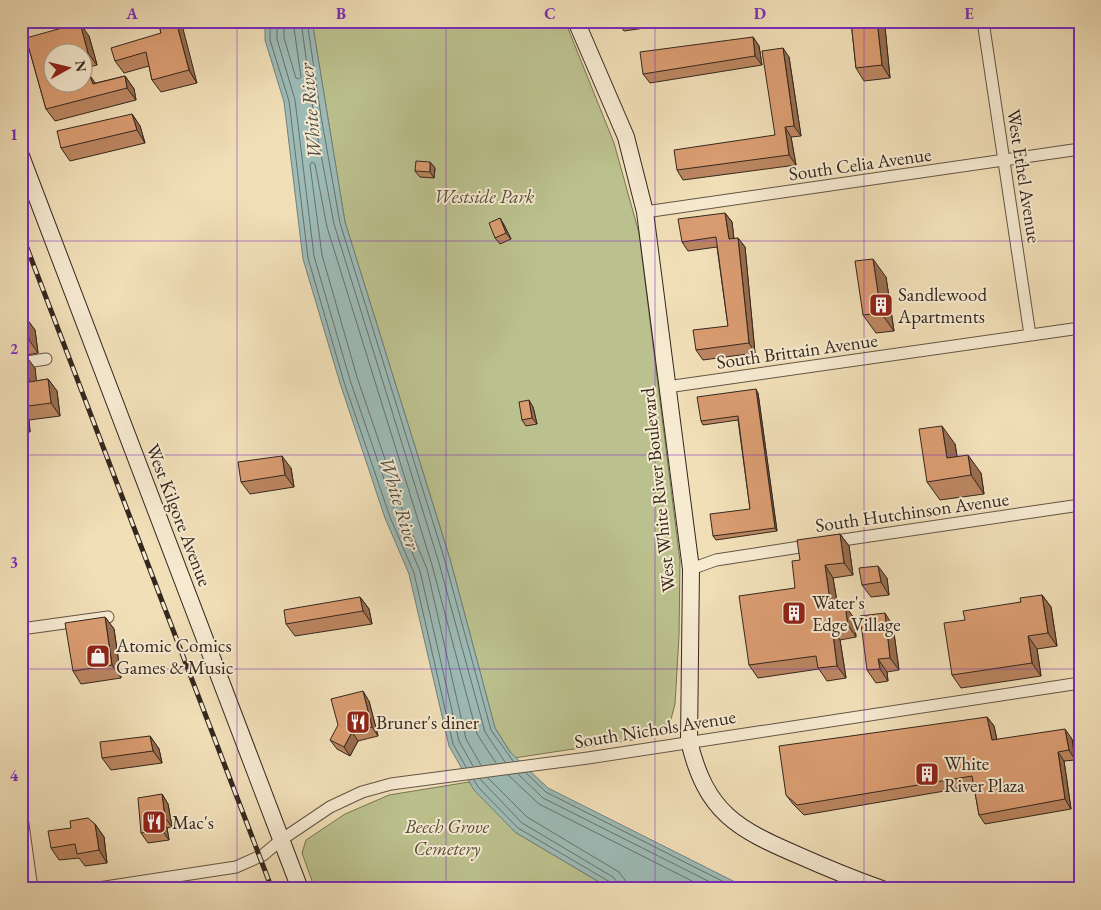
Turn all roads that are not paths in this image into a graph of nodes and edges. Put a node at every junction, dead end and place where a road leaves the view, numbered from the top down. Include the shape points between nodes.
1 (576, 21) edge
2 (983, 21) edge
3 (1080, 149) edge
4 (21, 156) edge
5 (1003, 160) junction
6 (645, 212) junction
7 (1080, 328) edge
8 (1030, 335) junction
9 (46, 359) dead end
10 (21, 363) edge
11 (667, 387) junction
12 (1080, 505) edge
13 (691, 569) junction
14 (108, 617) dead end
15 (21, 629) edge
16 (1080, 683) edge
17 (689, 741) junction
18 (21, 810) edge
19 (280, 840) junction
20 (32, 889) edge
21 (92, 889) edge
22 (300, 889) edge
23 (882, 889) edge

1 - 6 street, West White River Boulevard via 626,137
2 - 5 street, West Ethel Avenue
3 - 5 street, South Celia Avenue
4 - 19 street, West Kilgore Avenue
5 - 6 street, South Celia Avenue
5 - 8 street, West Ethel Avenue
6 - 11 street, West White River Boulevard
7 - 8 street, South Brittain Avenue
8 - 11 street, South Brittain Avenue
9 - 10 street
11 - 13 street, West White River Boulevard
12 - 13 street, South Hutchinson Avenue via 772,550 716,560
13 - 17 street, West White River Boulevard
14 - 15 street
16 - 17 street, South Nichols Avenue
17 - 19 street, South Nichols Avenue via 588,758 410,780 362,792 330,807
17 - 23 street, West White River Boulevard via 707,791 745,830
18 - 20 street
19 - 21 street, South Nichols Avenue via 254,860 236,868
19 - 22 street, West Kilgore Avenue

